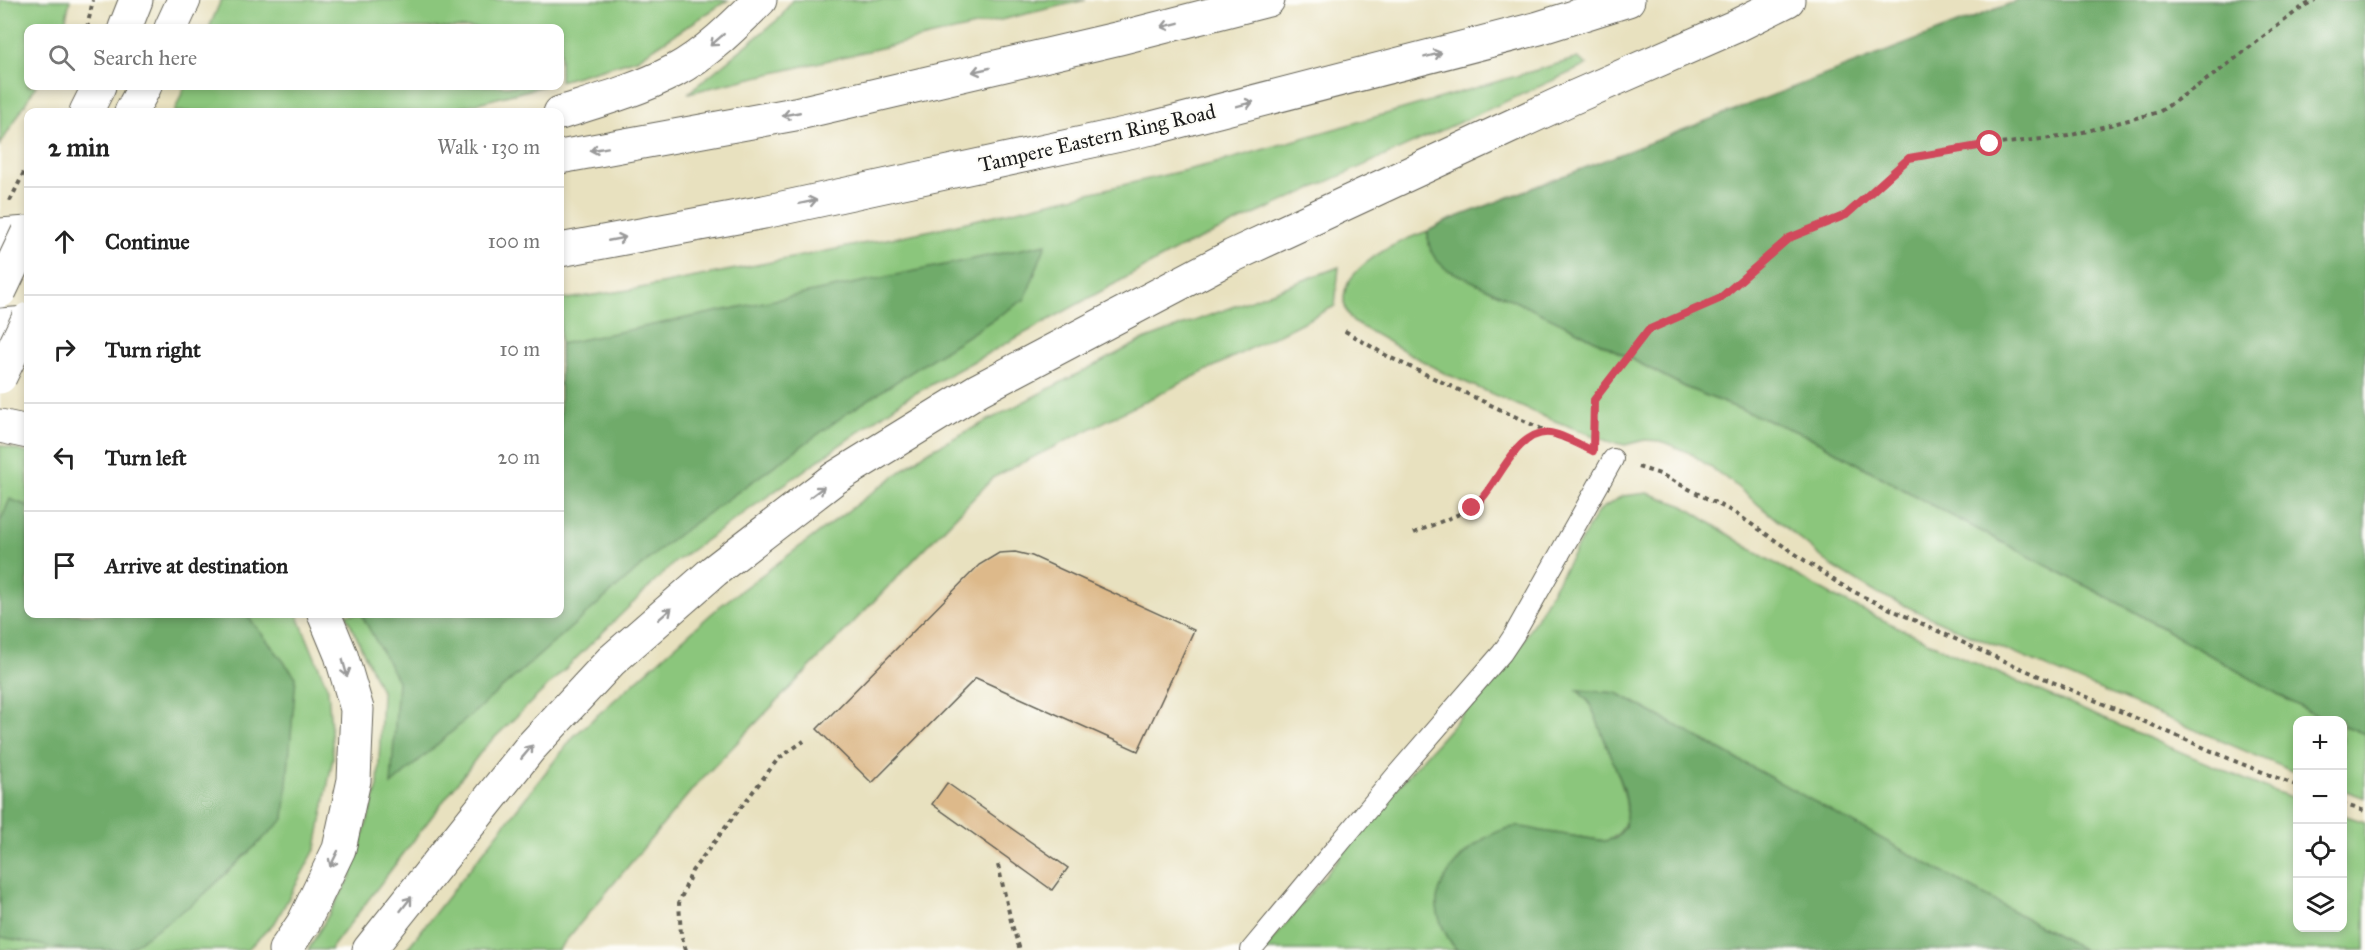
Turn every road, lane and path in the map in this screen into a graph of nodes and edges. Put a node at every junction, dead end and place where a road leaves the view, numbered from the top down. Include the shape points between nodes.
1 (93, 0) edge
2 (136, 0) edge
3 (184, 0) edge
4 (760, 0) edge
5 (1268, 0) edge
6 (1629, 0) edge
7 (1788, 0) edge
8 (2315, 0) edge
9 (88, 24) edge
10 (127, 24) edge
11 (173, 24) edge
12 (97, 90) edge
13 (143, 90) edge
14 (88, 108) edge
15 (133, 108) edge
16 (564, 112) edge
17 (564, 156) edge
18 (24, 172) edge
19 (9, 203) dead end
20 (24, 232) edge
21 (0, 235) edge
22 (24, 240) edge
23 (564, 249) edge
24 (0, 291) edge
25 (24, 322) edge
26 (0, 325) edge
27 (24, 329) edge
28 (1345, 331) dead end
29 (0, 377) edge
30 (0, 426) edge
31 (24, 431) edge
32 (1550, 433) junction
33 (1613, 459) joint
34 (1414, 533) dead end
35 (326, 618) edge
36 (804, 741) dead end
37 (2293, 784) edge
38 (2347, 805) edge
39 (2365, 811) edge
40 (998, 865) dead end
41 (285, 950) edge
42 (369, 950) edge
43 (686, 950) edge
44 (1020, 950) edge
45 (1251, 950) edge

1 - 9 path
2 - 10 main road
3 - 11 main road
4 -> 16 main road via 705,50 674,71
5 -> 17 main road via 795,114
23 -> 6 main road, Tampere Eastern Ring Road via 764,212 1152,128 1539,28
42 -> 7 main road via 530,748 611,661 714,571 835,478 978,390 1232,256
8 - 32 path via 2159,112 2068,136 1909,158 1846,215 1789,238 1719,299 1648,330 1594,400 1593,451
12 - 14 main road
13 - 15 main road
18 - 19 path
20 - 21 main road
22 - 24 main road, bridge
25 - 26 main road
27 - 29 main road, bridge
28 - 32 path via 1389,357
30 - 31 main road
32 - 34 path via 1535,435 1519,445 1472,508
33 - 37 path via 1660,474 1706,496 1864,597
33 - 45 lane via 1502,653
35 -> 41 main road via 357,709 354,780 339,849 304,922
36 - 43 path via 778,759 692,871 679,903
38 - 39 path
40 - 44 path

